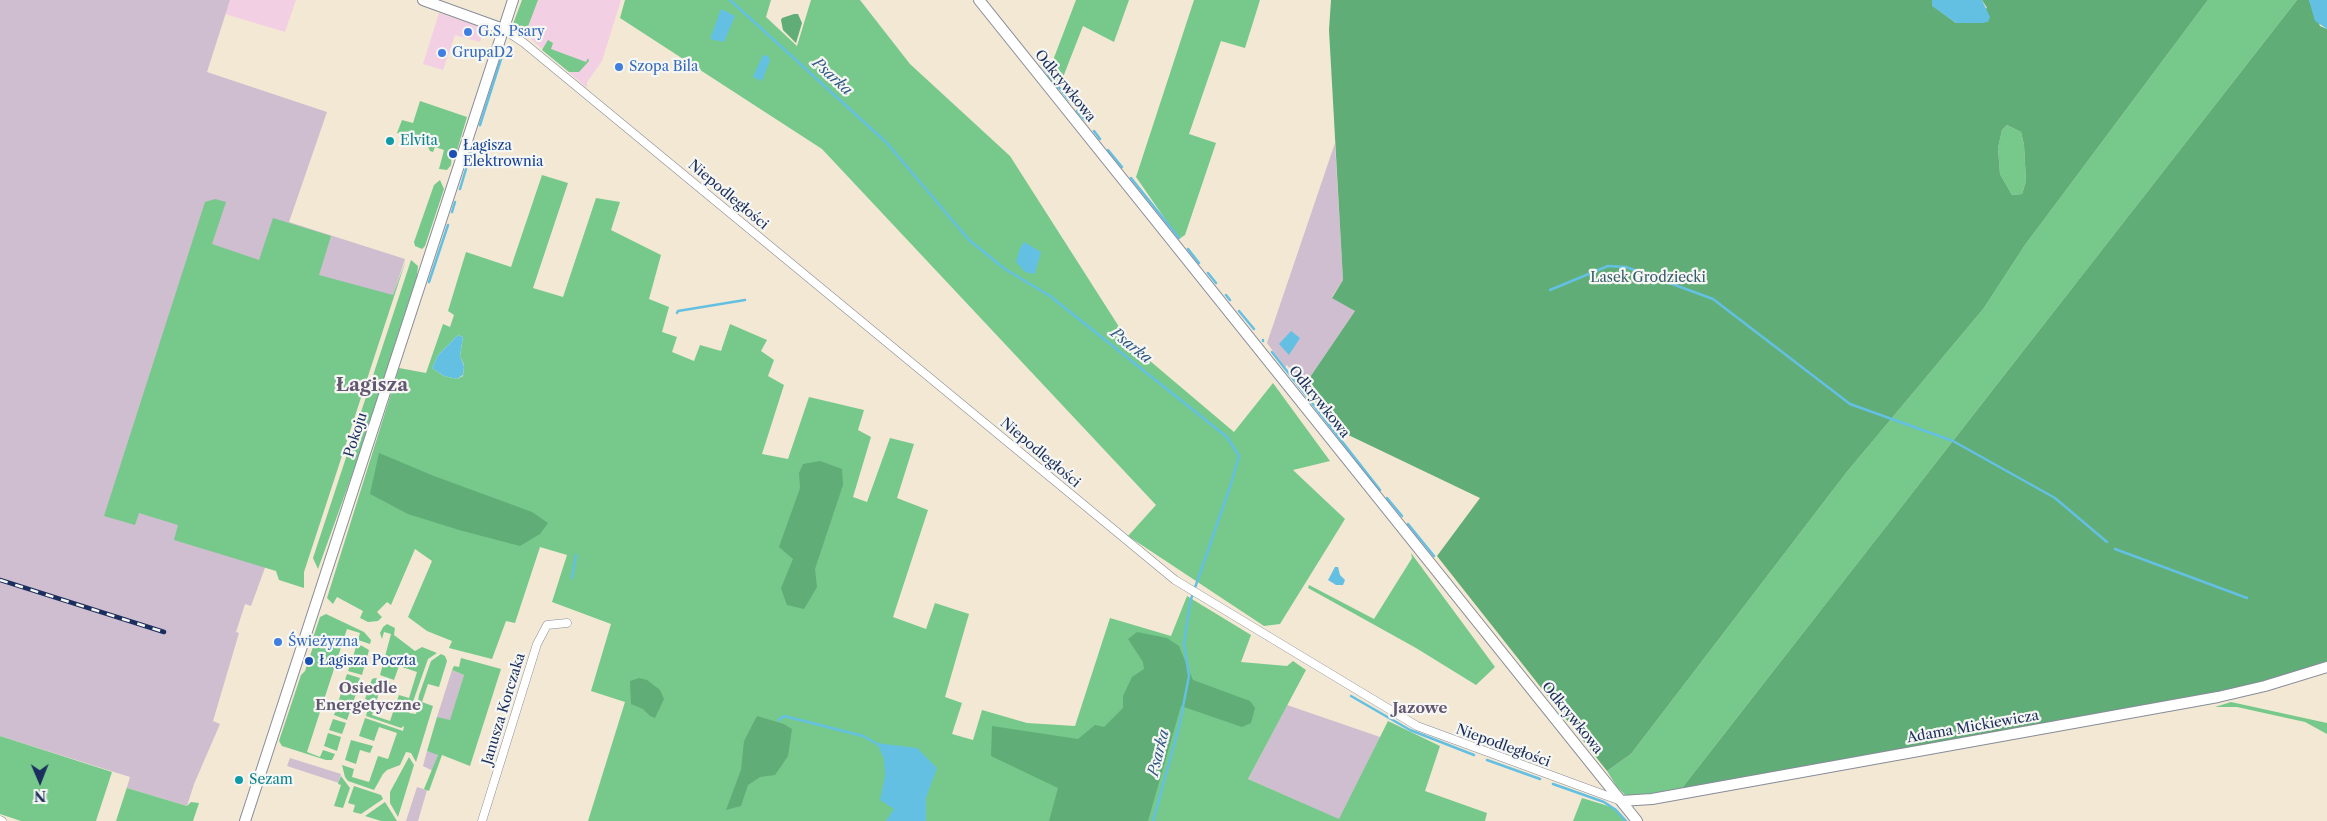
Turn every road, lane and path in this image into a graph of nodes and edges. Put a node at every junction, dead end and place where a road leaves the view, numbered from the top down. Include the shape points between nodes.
1 (423, 0) edge
2 (514, 0) edge
3 (979, 0) edge
4 (503, 28) junction
5 (567, 623) dead end
6 (2327, 667) edge
7 (1621, 801) junction
8 (245, 821) edge
9 (482, 821) edge
10 (1637, 821) edge

1 - 4 street
2 - 4 street, Pokoju
3 - 7 street, Odkrywkowa
4 - 7 street, Niepodległości via 1167,574 1417,726
4 - 8 street, Pokoju
5 - 9 street, Janusza Korczaka via 547,625 537,644
6 - 7 street, Adama Mickiewicza via 2265,686 2209,698 1671,796
7 - 10 street, Odkrywkowa

